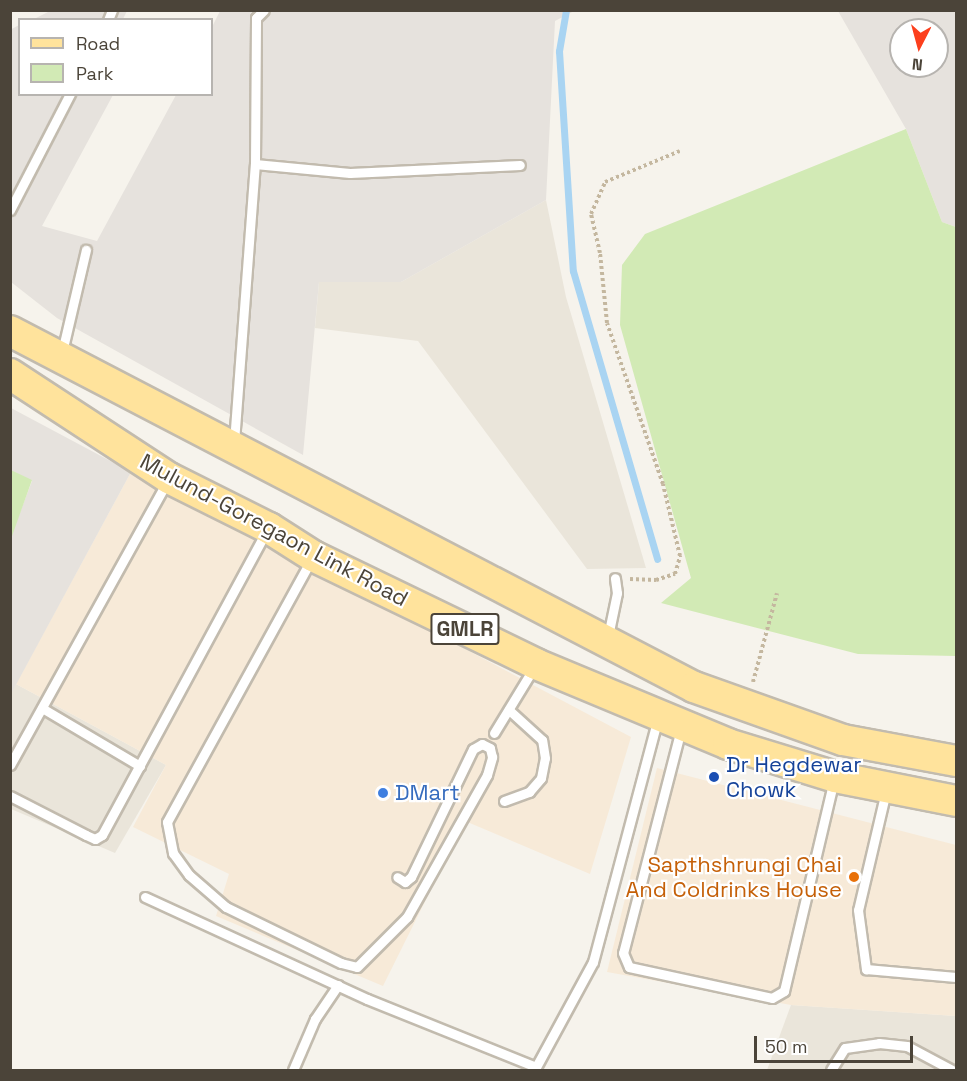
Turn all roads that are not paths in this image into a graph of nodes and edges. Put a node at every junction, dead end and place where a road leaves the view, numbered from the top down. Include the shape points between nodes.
1 (264, 10) edge
2 (69, 96) edge
3 (255, 164) junction
4 (520, 165) dead end
5 (10, 210) edge
6 (86, 250) dead end
7 (10, 331) edge
8 (61, 357) junction
9 (10, 374) edge
10 (234, 447) junction
11 (169, 478) junction
12 (269, 528) junction
13 (313, 556) junction
14 (615, 578) dead end
15 (607, 641) junction
16 (536, 664) junction
17 (42, 708) junction
18 (509, 710) junction
19 (670, 721) junction
20 (494, 733) dead end
21 (957, 761) edge
22 (10, 765) edge
23 (140, 766) junction
24 (835, 777) junction
25 (887, 788) junction
26 (10, 796) edge
27 (956, 800) edge
28 (504, 801) dead end
29 (398, 877) dead end
30 (145, 897) dead end
31 (957, 977) edge
32 (338, 985) junction
33 (293, 1071) edge
34 (831, 1071) edge
35 (952, 1071) edge

1 - 3 lane via 256,18
2 - 5 lane
3 - 4 lane via 350,173
3 - 10 lane
6 - 8 lane
7 - 8 main road, GMLR
8 - 10 main road, GMLR
9 - 11 main road, Mulund-Goregaon Link Road / GMLR
10 - 15 main road, GMLR
11 - 12 main road, Mulund-Goregaon Link Road / GMLR
11 - 17 lane
12 - 13 main road, Mulund-Goregaon Link Road / GMLR
12 - 23 lane
13 - 16 main road, Mulund-Goregaon Link Road / GMLR
13 - 29 lane via 166,822 173,853 189,875 226,907 342,963 357,966 407,918 487,775 490,748 482,744 473,749 411,877 405,882
14 - 15 lane via 618,593
15 - 21 main road, GMLR via 694,687 843,740
16 - 18 lane
16 - 19 main road, Mulund-Goregaon Link Road / GMLR
17 - 22 lane
17 - 23 lane
18 - 20 lane
18 - 28 lane via 542,740 545,759 541,778 530,792
19 - 24 main road, Mulund-Goregaon Link Road / GMLR
19 - 24 lane via 623,953 629,967 772,998 784,991
19 - 32 lane via 593,962 536,1066
23 - 26 lane via 102,835 95,838
24 - 25 main road, Mulund-Goregaon Link Road / GMLR
25 - 27 main road, Mulund-Goregaon Link Road / GMLR
25 - 31 lane via 858,910 866,969
30 - 32 lane
32 - 33 lane via 315,1019
34 - 35 lane via 845,1048 879,1043 907,1046

